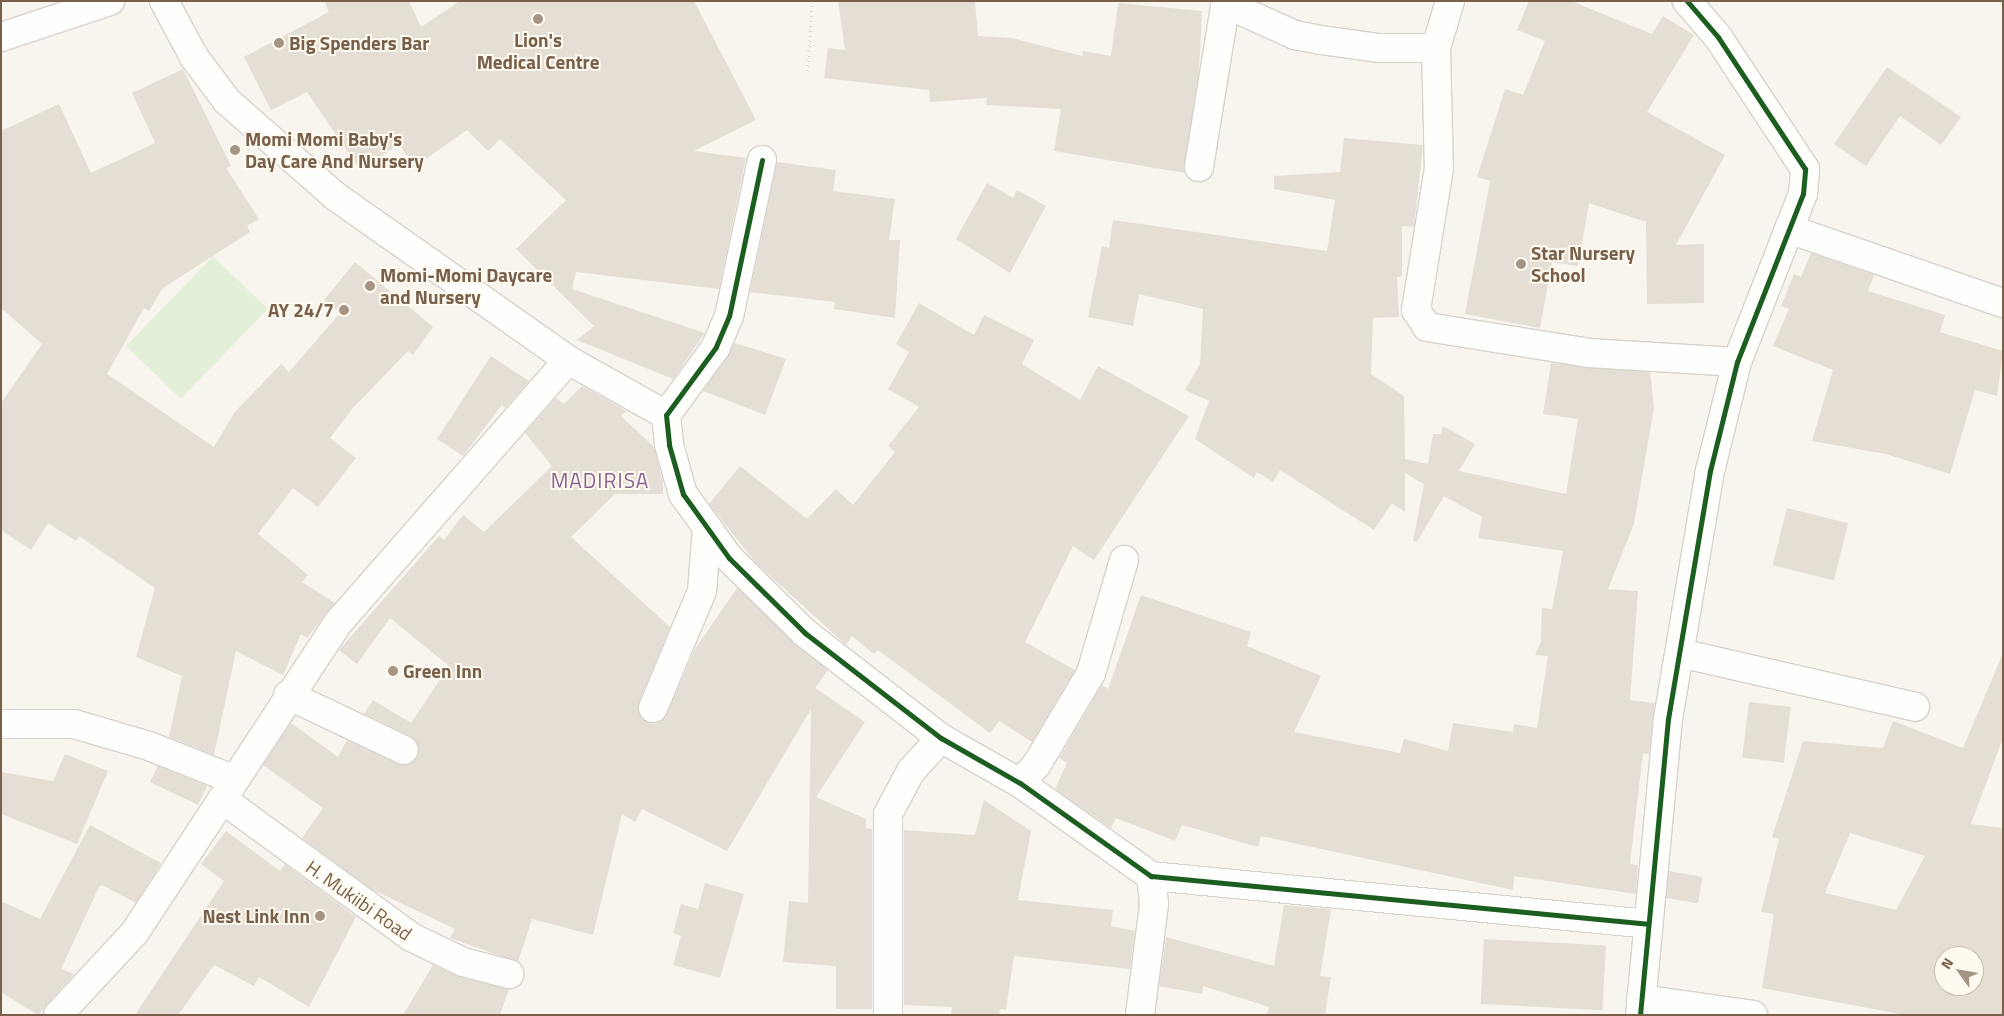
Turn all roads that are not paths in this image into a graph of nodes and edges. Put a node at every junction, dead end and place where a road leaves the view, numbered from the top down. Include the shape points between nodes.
1 (110, 1) edge
2 (164, 1) edge
3 (1450, 1) edge
4 (1686, 1) edge
5 (1226, 2) edge
6 (1, 36) edge
7 (1436, 48) junction
8 (762, 160) dead end
9 (1199, 167) dead end
10 (1789, 229) junction
11 (2003, 303) edge
12 (568, 360) junction
13 (1737, 362) junction
14 (666, 415) junction
15 (707, 528) junction
16 (1124, 560) dead end
17 (1680, 653) junction
18 (288, 695) junction
19 (1915, 707) dead end
20 (653, 708) dead end
21 (1, 724) edge
22 (941, 738) junction
23 (404, 750) dead end
24 (1020, 783) junction
25 (229, 790) junction
26 (1151, 876) junction
27 (1648, 924) junction
28 (510, 974) dead end
29 (1640, 1007) edge
30 (58, 1015) edge
31 (888, 1015) edge
32 (1140, 1015) edge
33 (1753, 1015) edge

1 - 6 street
2 - 12 street via 194,58 227,101 262,136 380,229
3 - 7 street
4 - 10 street via 1718,37 1805,169 1802,194
5 - 7 street via 1295,34 1321,40 1379,48
5 - 9 street
7 - 13 street via 1439,168 1416,310 1426,327 1589,353
8 - 14 street via 729,316 716,346
10 - 11 street
10 - 13 street
12 - 14 street
12 - 18 street via 365,589
13 - 17 street via 1710,471
14 - 15 street via 673,471
15 - 20 street via 702,591
15 - 22 street via 747,580 805,633
16 - 24 street via 1091,673 1037,764
17 - 19 street
17 - 27 street via 1668,719
18 - 23 street
18 - 25 street
21 - 25 street, H. Mukiibi Road via 74,724 149,746
22 - 24 street
22 - 31 street via 911,771 888,814
24 - 26 street
25 - 28 street, H. Mukiibi Road via 410,937 463,962
25 - 30 street via 134,932
26 - 27 street
26 - 32 street via 1154,904
27 - 29 street
29 - 33 street

